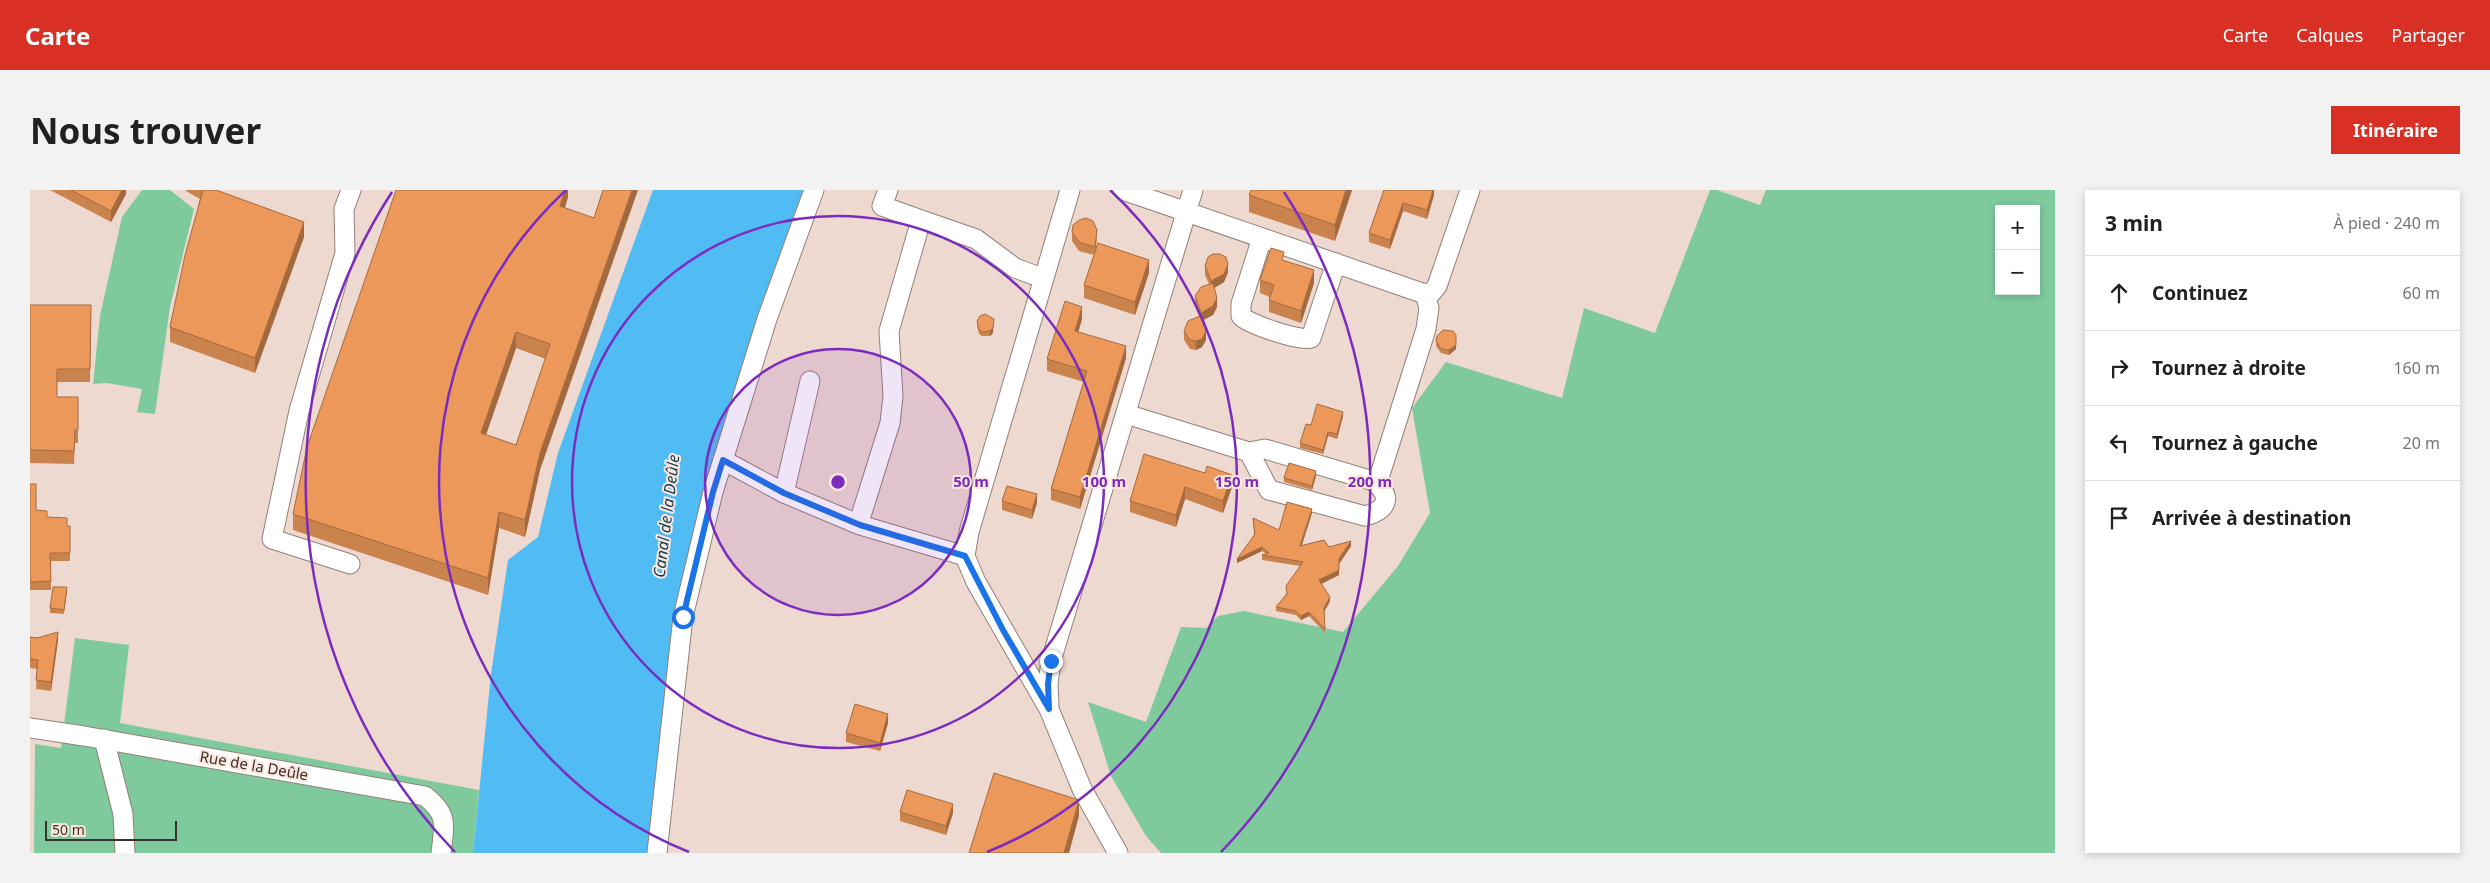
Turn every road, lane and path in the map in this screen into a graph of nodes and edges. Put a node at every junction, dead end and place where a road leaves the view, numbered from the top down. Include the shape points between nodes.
1 (351, 190) edge
2 (814, 190) edge
3 (888, 190) edge
4 (1070, 190) edge
5 (1123, 190) edge
6 (1193, 190) edge
7 (1470, 190) edge
8 (1187, 212) junction
9 (921, 220) junction
10 (1262, 238) junction
11 (1336, 263) junction
12 (1042, 278) junction
13 (1425, 294) junction
14 (810, 381) dead end
15 (1126, 414) junction
16 (1249, 452) junction
17 (723, 460) junction
18 (1377, 484) junction
19 (784, 493) junction
20 (860, 519) dead end
21 (965, 556) junction
22 (350, 564) dead end
23 (1049, 709) junction
24 (30, 728) edge
25 (104, 739) junction
26 (125, 853) edge
27 (441, 853) edge
28 (657, 853) edge
29 (1118, 853) edge

1 - 22 street via 344,209 345,253 299,411 272,539
2 - 17 street via 767,319
3 - 9 street via 882,206
4 - 12 street
5 - 8 street
6 - 8 street
7 - 13 street via 1437,286
8 - 10 street
8 - 15 street
9 - 12 street via 976,238 1015,268
9 - 20 street via 888,331 893,396 890,423
10 - 11 street
10 - 11 street via 1240,304 1241,316 1250,322 1301,339 1311,338
11 - 13 street
12 - 21 street via 969,532
13 - 18 street via 1428,308 1426,329
14 - 19 street
15 - 16 street
15 - 23 street via 1051,661
16 - 18 street via 1265,449
16 - 18 street via 1269,490 1365,516 1376,513 1383,506 1386,496
17 - 19 street
17 - 28 street via 683,617
19 - 21 street via 860,525
21 - 23 street
23 - 29 street via 1082,789
24 - 25 street, Rue de la Deûle
25 - 26 street via 123,814
25 - 27 street, Rue de la Deûle via 425,796 440,808 444,825

